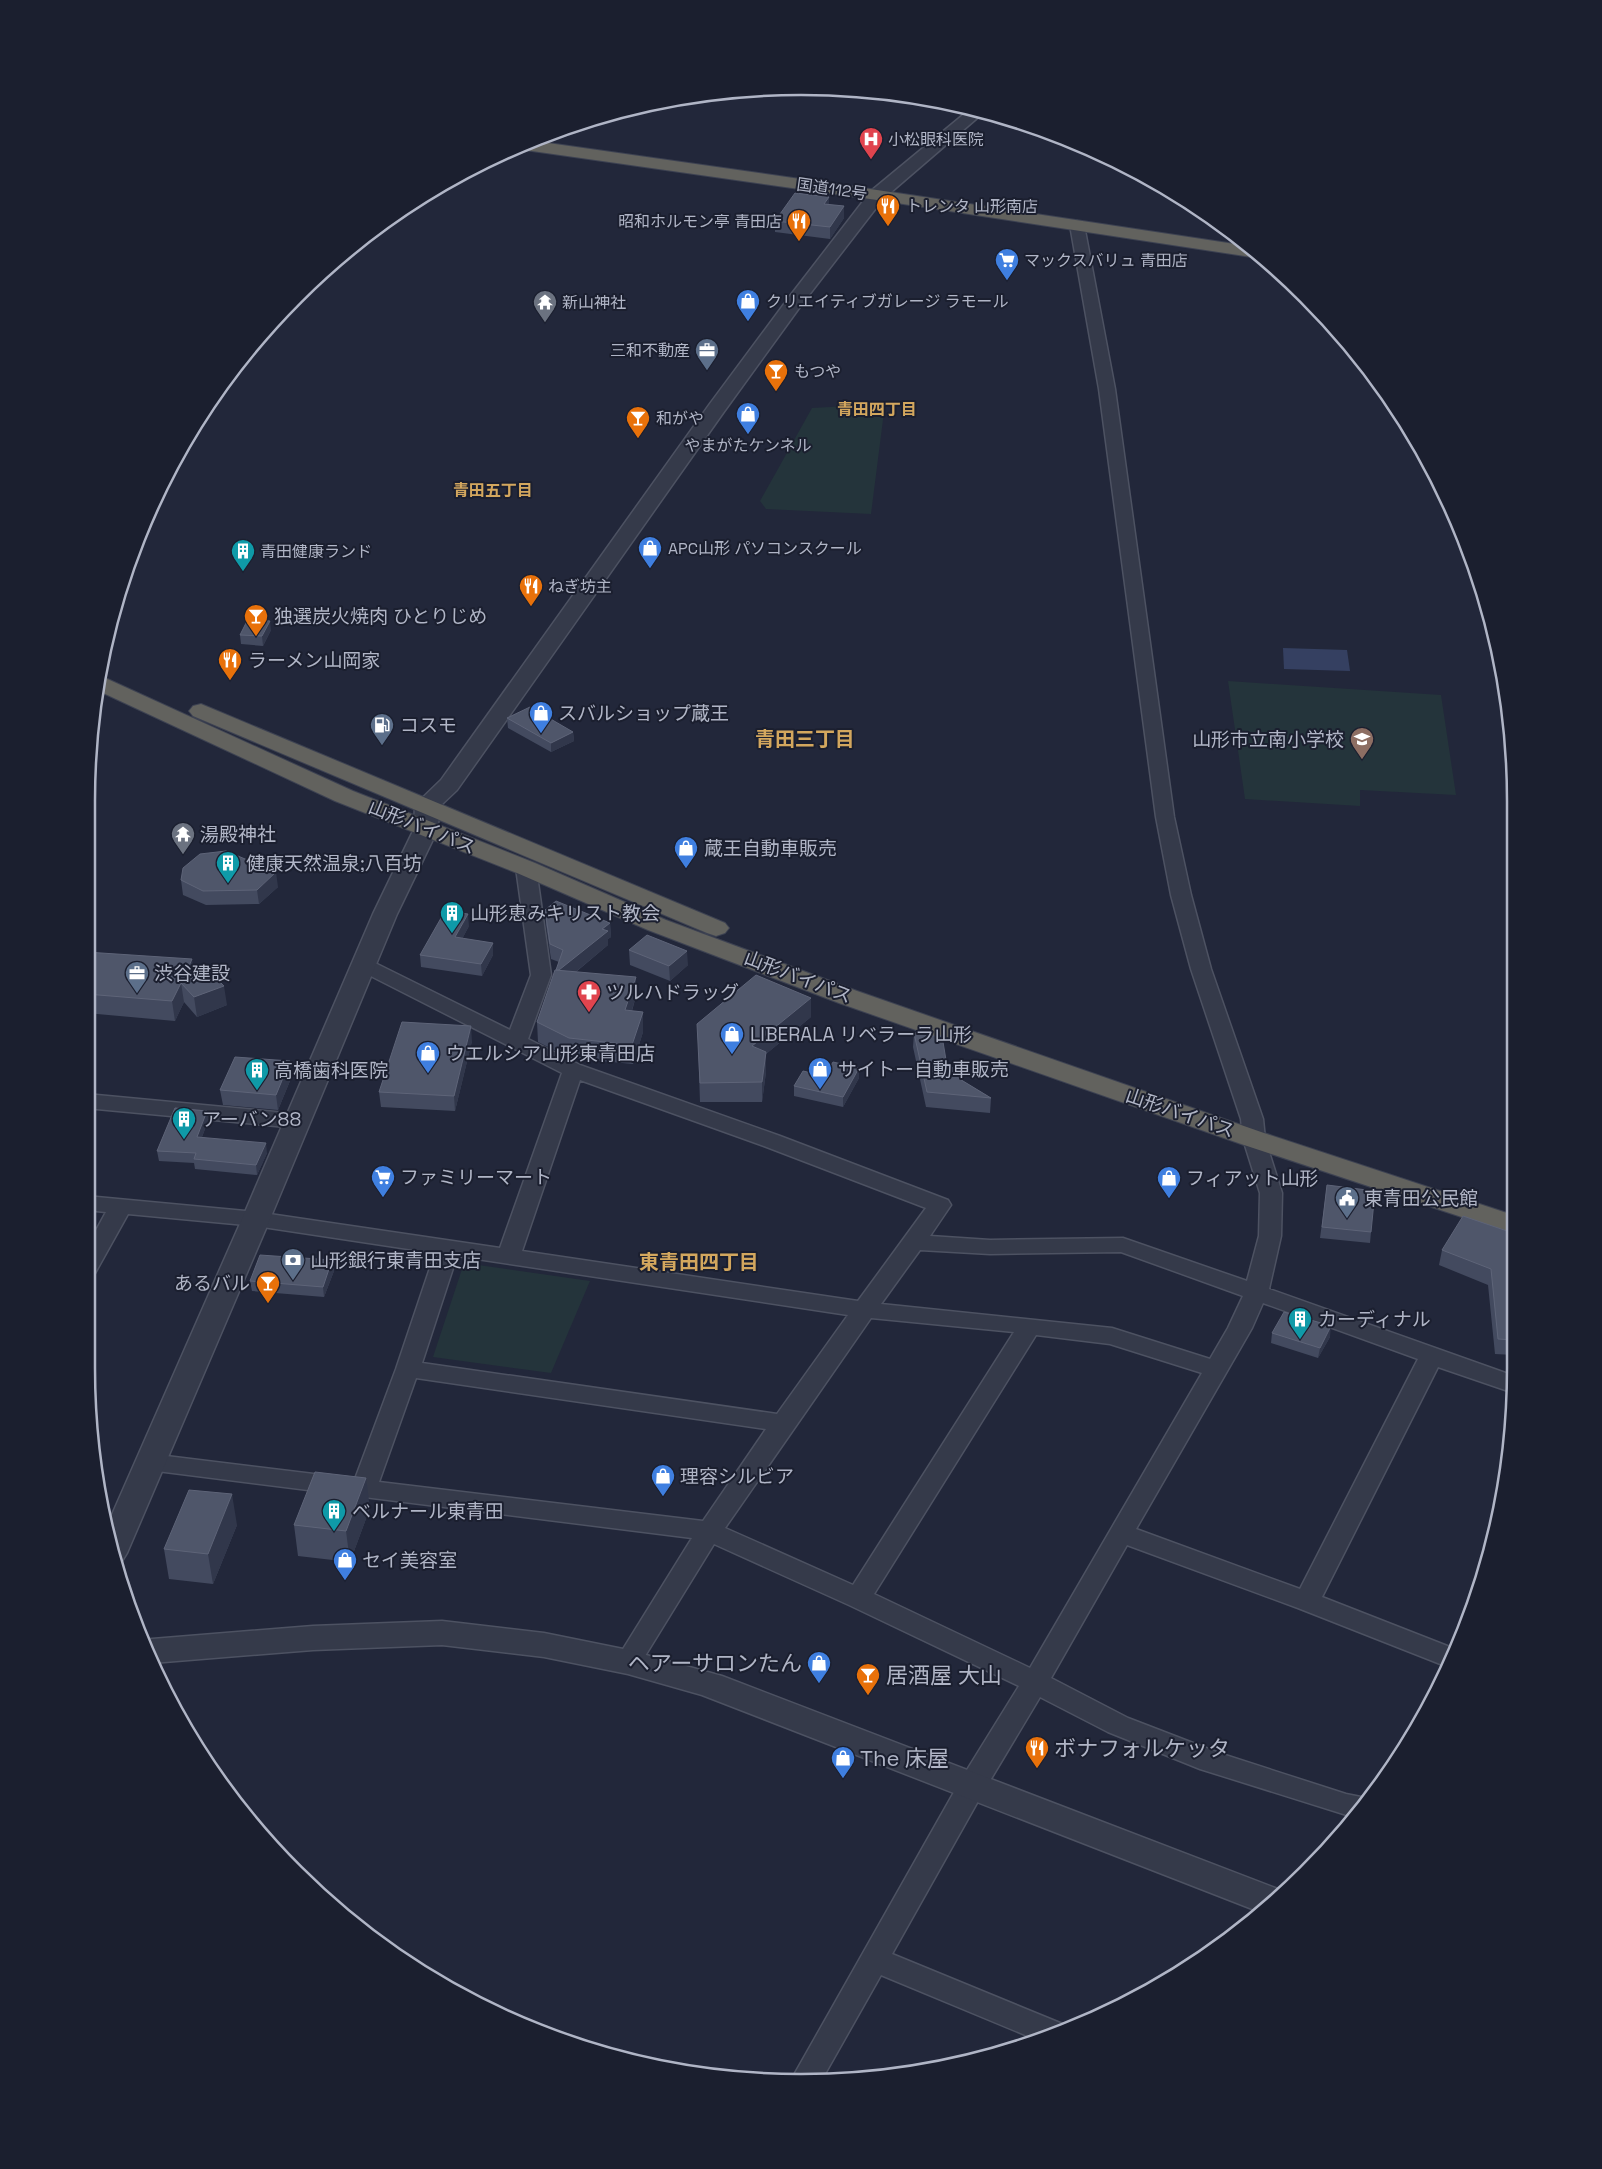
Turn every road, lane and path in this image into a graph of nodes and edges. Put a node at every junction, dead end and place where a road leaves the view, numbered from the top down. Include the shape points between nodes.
1 (971, 116) edge
2 (537, 147) edge
3 (877, 195) junction
4 (1077, 225) junction
5 (1243, 251) edge
6 (108, 668) edge
7 (105, 685) edge
8 (426, 817) junction
9 (526, 868) junction
10 (364, 965) junction
11 (517, 1040) junction
12 (573, 1070) junction
13 (95, 1102) edge
14 (297, 1121) junction
15 (1253, 1129) junction
16 (95, 1204) edge
17 (1507, 1204) edge
18 (121, 1206) junction
19 (256, 1219) junction
20 (1507, 1223) edge
21 (912, 1242) junction
22 (448, 1248) junction
23 (95, 1254) edge
24 (509, 1256) junction
25 (1256, 1293) junction
26 (864, 1310) junction
27 (1030, 1326) junction
28 (1432, 1355) junction
29 (408, 1369) junction
30 (1215, 1369) junction
31 (1506, 1382) edge
32 (783, 1423) junction
33 (150, 1463) junction
34 (364, 1489) junction
35 (709, 1531) junction
36 (1120, 1533) junction
37 (117, 1540) edge
38 (858, 1598) junction
39 (1307, 1601) junction
40 (155, 1650) edge
41 (1445, 1655) edge
42 (628, 1662) junction
43 (1035, 1682) junction
44 (972, 1786) junction
45 (1354, 1806) edge
46 (1265, 1899) edge
47 (874, 1958) junction
48 (1046, 2030) edge
49 (810, 2074) edge

1 - 3 street
2 - 3 highway, 国道112号
3 - 4 highway, 国道112号
3 - 8 street via 716,409
4 - 5 highway, 国道112号
4 - 15 street via 1107,389 1165,816 1200,969
6 - 8 highway, 山形バイパス
7 - 8 highway, 山形バイパス via 344,796
8 - 9 highway, 山形バイパス
8 - 10 street
8 - 15 highway, 山形バイパス via 781,956
9 - 11 street via 541,975
9 - 15 highway, 山形バイパス via 657,925 848,997
10 - 11 street
10 - 14 street
11 - 12 street
12 - 21 street via 940,1205
12 - 24 street
13 - 14 street
14 - 19 street
15 - 17 highway, 山形バイパス
15 - 20 highway, 山形バイパス
15 - 25 street via 1270,1193 1270,1236
16 - 18 street
18 - 19 street
18 - 23 street
19 - 22 street
19 - 33 street
21 - 25 street via 990,1247 1123,1245
21 - 26 street
22 - 24 street
22 - 29 street
24 - 26 street
25 - 28 street
25 - 30 street via 1240,1328
26 - 27 street
26 - 32 street
27 - 30 street via 1112,1336
27 - 38 street
28 - 31 street
28 - 39 street
29 - 32 street
29 - 34 street
30 - 36 street
32 - 35 street
33 - 34 street
33 - 37 street
34 - 35 street
35 - 38 street
35 - 42 street
36 - 39 street
36 - 43 street
38 - 43 street
39 - 41 street
40 - 42 street via 313,1638 442,1633 544,1645
42 - 44 street via 710,1685
43 - 44 street
43 - 45 street via 1118,1725 1210,1762
44 - 46 street
44 - 47 street
47 - 48 street
47 - 49 street

